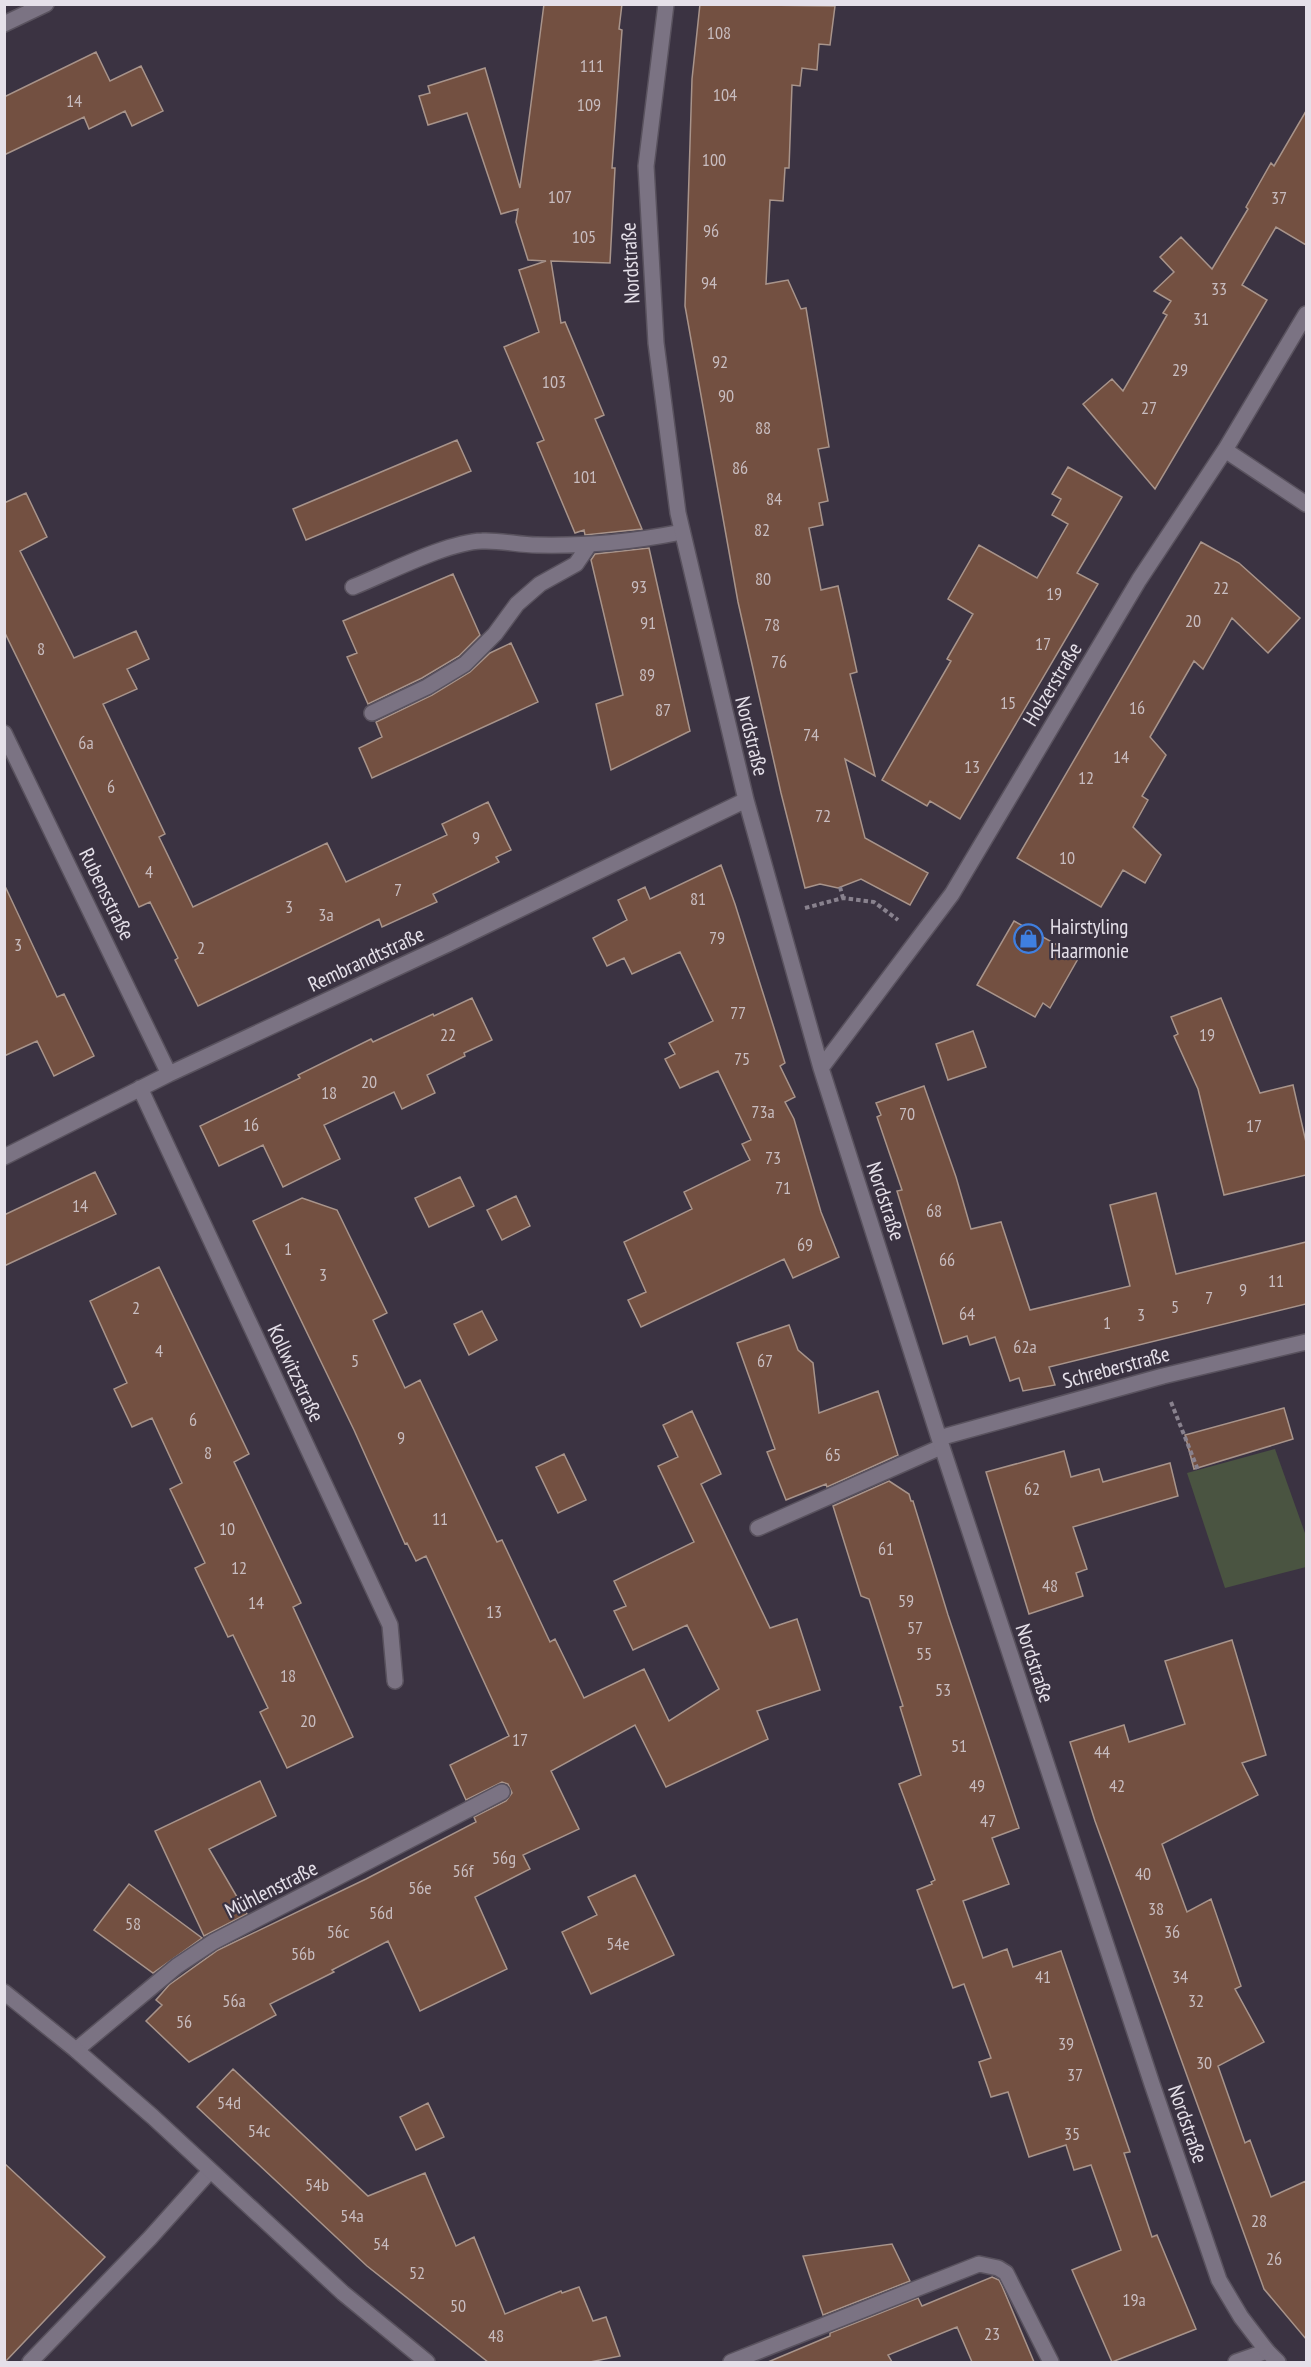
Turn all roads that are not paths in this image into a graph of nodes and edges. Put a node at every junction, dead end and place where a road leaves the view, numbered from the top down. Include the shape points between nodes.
1 (46, 4) edge
2 (666, 4) edge
3 (4, 24) edge
4 (1306, 314) edge
5 (1225, 450) junction
6 (1306, 504) edge
7 (682, 532) junction
8 (589, 545) junction
9 (353, 587) dead end
10 (372, 713) dead end
11 (4, 733) edge
12 (746, 800) junction
13 (821, 1068) junction
14 (169, 1074) junction
15 (140, 1088) junction
16 (4, 1157) edge
17 (1306, 1342) edge
18 (940, 1442) junction
19 (758, 1528) dead end
20 (395, 1681) dead end
21 (502, 1792) dead end
22 (4, 1992) edge
23 (76, 2050) junction
24 (210, 2171) junction
25 (1273, 2357) edge
26 (30, 2362) edge
27 (428, 2362) edge
28 (731, 2362) edge
29 (1051, 2362) edge
30 (1236, 2362) edge

1 - 3 street
2 - 7 street, Nordstraße via 646,166 656,344
4 - 5 street, Holzerstraße
5 - 6 street
5 - 13 street, Holzerstraße via 1139,580 952,894
7 - 8 street
7 - 12 street, Nordstraße
8 - 9 street via 482,541 451,547
8 - 10 street via 576,564 540,584 517,604 495,634 465,664
11 - 14 street, Rubensstraße
12 - 13 street, Nordstraße
12 - 14 street, Rembrandtstraße
13 - 18 street, Nordstraße
14 - 15 street, Rembrandtstraße
15 - 16 street, Rembrandtstraße
15 - 20 street, Kollwitzstraße via 390,1625
17 - 18 street, Schreberstraße via 1163,1376
18 - 19 street, Schreberstraße
18 - 25 street, Nordstraße via 1219,2280 1241,2317
21 - 23 street, Mühlenstraße via 213,1942 177,1966
22 - 23 street
23 - 24 street
24 - 26 street
24 - 27 street via 343,2293
25 - 30 street
28 - 29 street via 979,2264 1006,2273

